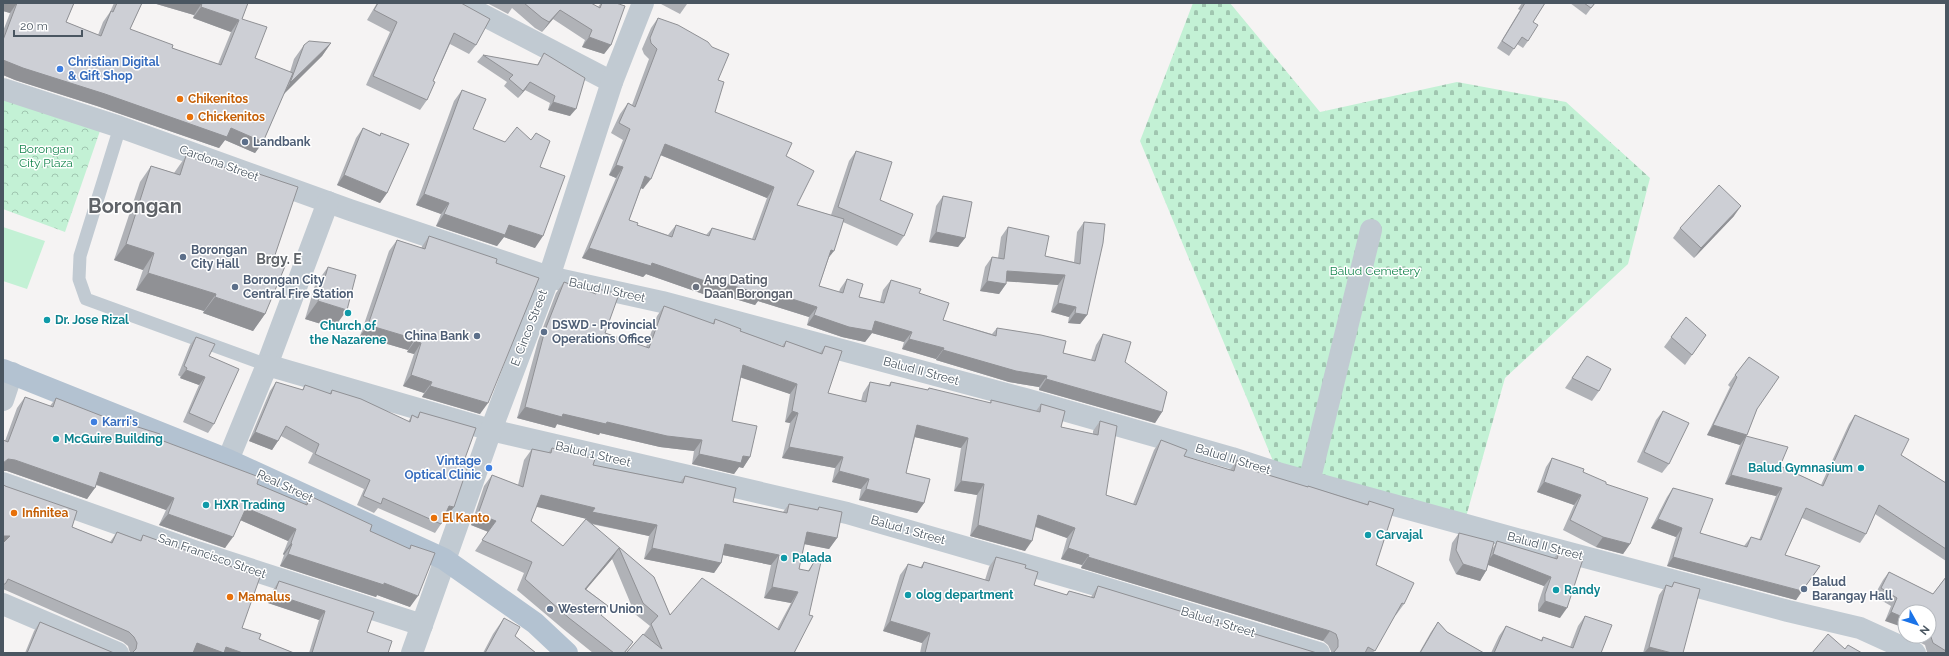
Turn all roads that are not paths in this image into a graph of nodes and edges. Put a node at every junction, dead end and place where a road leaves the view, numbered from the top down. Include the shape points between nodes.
1 (460, 3) edge
2 (643, 3) edge
3 (612, 82) junction
4 (3, 89) edge
5 (120, 127) junction
6 (328, 202) junction
7 (1371, 230) dead end
8 (549, 277) junction
9 (267, 365) junction
10 (7, 371) edge
11 (3, 400) edge
12 (490, 430) junction
13 (228, 460) junction
14 (1309, 482) junction
15 (3, 484) edge
16 (444, 559) junction
17 (3, 604) edge
18 (422, 626) junction
19 (118, 653) edge
20 (412, 653) edge
21 (567, 653) edge
22 (1319, 653) edge
23 (1914, 653) edge

1 - 3 street
2 - 3 street, E. Cinco Street
3 - 8 street, E. Cinco Street
4 - 5 street, Cardona Street
5 - 6 street, Cardona Street
5 - 9 lane via 80,256 78,279 86,299
6 - 8 street, Cardona Street
6 - 9 street
7 - 14 street
8 - 12 street, E. Cinco Street
8 - 14 street, Balud II Street via 662,302 1025,399
9 - 12 street, Balud 1 Street
9 - 13 street
10 - 11 street
10 - 13 main road, Real Street
12 - 16 street, E. Cinco Street
12 - 22 street, Balud 1 Street via 847,513
13 - 16 main road, Real Street
14 - 23 street, Balud II Street via 1667,579 1860,628
15 - 18 street, San Francisco Street via 197,552
16 - 18 street, E. Cinco Street
16 - 21 main road, Real Street via 535,623
17 - 19 street
18 - 20 street, E. Cinco Street

